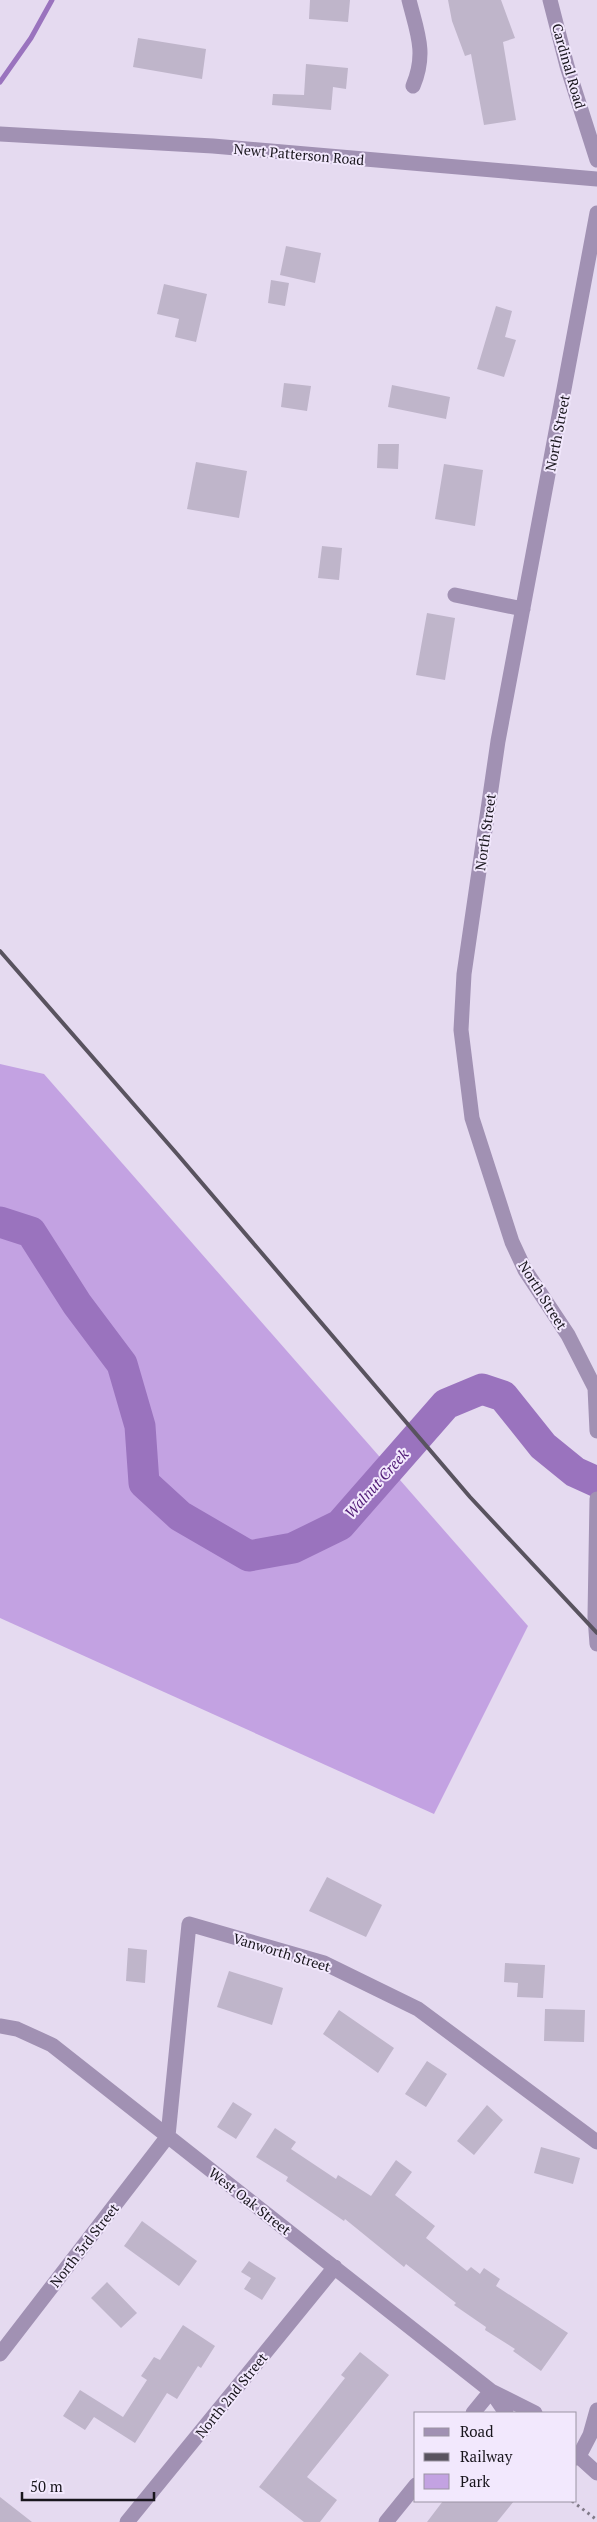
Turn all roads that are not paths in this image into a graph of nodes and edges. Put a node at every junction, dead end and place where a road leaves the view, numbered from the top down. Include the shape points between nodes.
1 (409, 0) edge
2 (550, 0) edge
3 (413, 86) dead end
4 (2, 134) edge
5 (597, 160) edge
6 (597, 179) edge
7 (597, 213) edge
8 (455, 596) dead end
9 (523, 609) junction
10 (596, 1422) edge
11 (597, 1431) edge
12 (597, 1499) edge
13 (597, 1644) edge
14 (0, 2026) edge
15 (168, 2136) junction
16 (597, 2142) edge
17 (335, 2268) junction
18 (0, 2354) edge
19 (492, 2390) junction
20 (597, 2410) edge
21 (474, 2412) edge
22 (505, 2412) edge
23 (533, 2412) edge
24 (577, 2456) edge
25 (597, 2473) edge
26 (414, 2487) edge
27 (127, 2522) edge
28 (386, 2522) edge

1 - 3 street via 422,52 420,70
2 - 5 street, Cardinal Road
4 - 6 street, Newt Patterson Road via 213,146
7 - 9 street, North Street
8 - 9 street
9 - 10 street, North Street via 498,741 464,974 461,1030 472,1118 512,1242 524,1270 582,1360 595,1388
10 - 11 street, North Street
12 - 13 street
14 - 15 street, West Oak Street via 17,2029 52,2045
15 - 16 street, Vanworth Street via 189,1924 324,1963 418,2009
15 - 17 street, West Oak Street
15 - 18 street, North 3rd Street
17 - 19 street, West Oak Street
17 - 27 street, North 2nd Street
19 - 21 street
19 - 22 street, West Oak Street
19 - 23 street, West Oak Street
20 - 24 street via 590,2435
24 - 25 street
26 - 28 street

